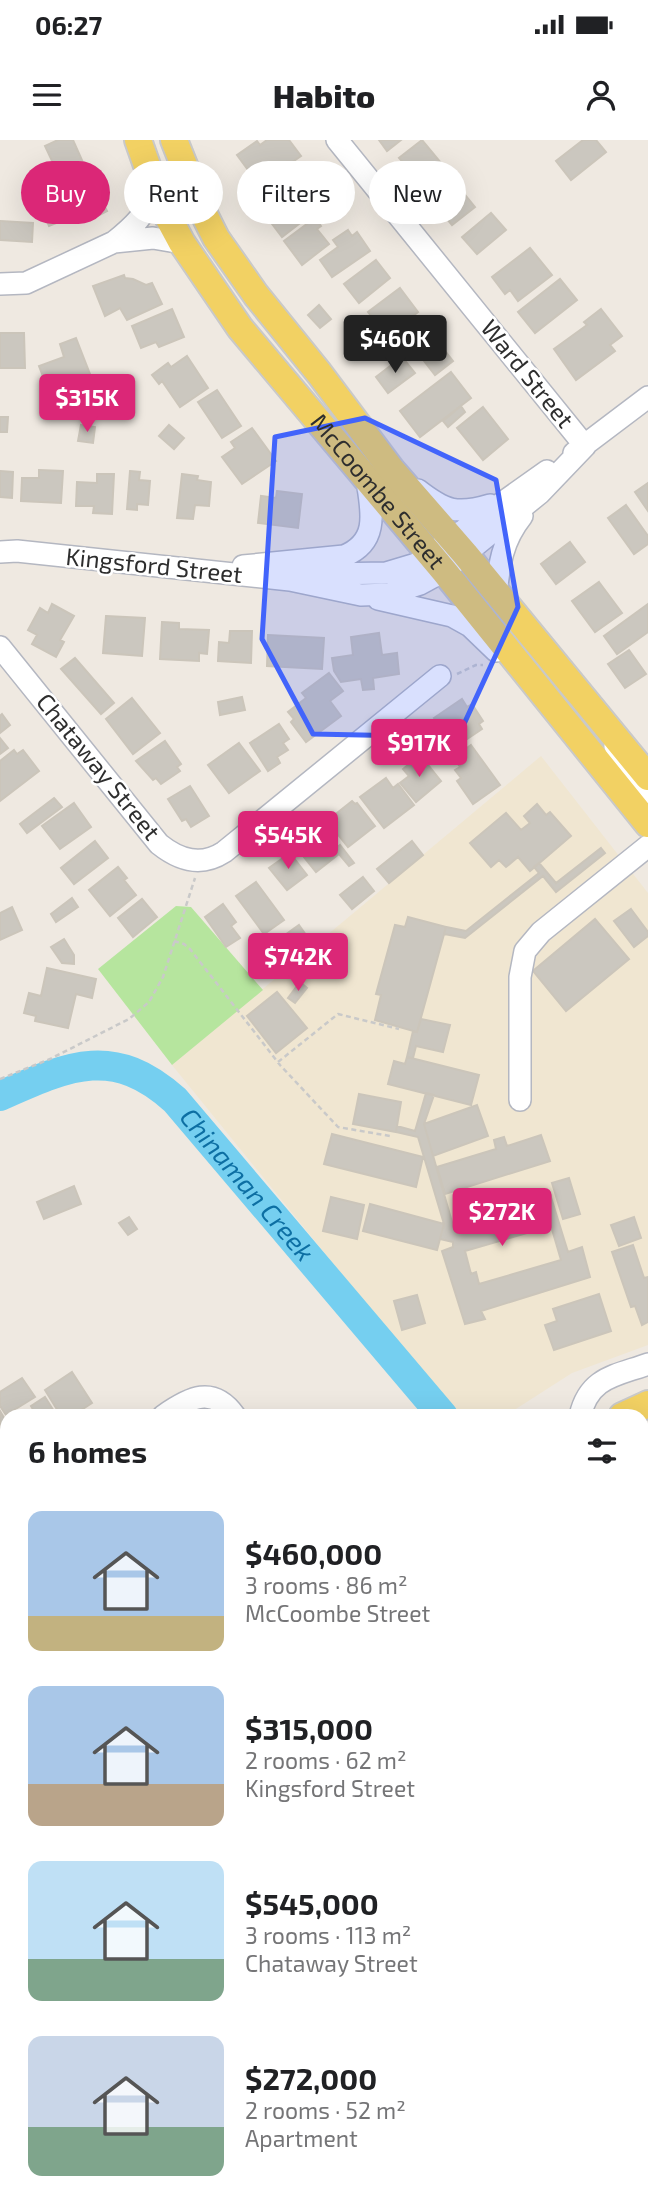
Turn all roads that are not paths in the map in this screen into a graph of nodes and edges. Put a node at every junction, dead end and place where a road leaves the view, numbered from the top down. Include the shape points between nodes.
1 (138, 140) edge
2 (174, 140) edge
3 (337, 140) edge
4 (145, 161) edge
5 (137, 224) edge
6 (172, 224) edge
7 (114, 242) junction
8 (182, 243) junction
9 (0, 284) edge
10 (648, 397) edge
11 (585, 446) junction
12 (391, 469) junction
13 (367, 481) junction
14 (540, 493) junction
15 (505, 500) junction
16 (458, 546) junction
17 (6, 550) edge
18 (437, 563) junction
19 (196, 570) junction
20 (290, 580) junction
21 (361, 595) junction
22 (496, 595) junction
23 (0, 646) edge
24 (440, 676) road end
25 (562, 717) junction
26 (604, 721) junction
27 (648, 777) edge
28 (648, 799) edge
29 (648, 824) edge
30 (648, 846) edge
31 (520, 1100) dead end
32 (648, 1364) edge
33 (176, 1409) edge
34 (228, 1409) edge
35 (582, 1409) edge

1 - 4 main road, McCoombe Street
2 - 12 main road, McCoombe Street via 201,208 235,267
3 - 11 street, Ward Street
5 - 7 street
6 - 8 main road, McCoombe Street
7 - 8 street via 153,238
7 - 9 street via 26,283
8 - 13 main road, McCoombe Street via 240,328
10 - 11 street
11 - 14 street
11 - 15 street
12 - 15 street via 451,510 472,511
12 - 16 main road, McCoombe Street
13 - 18 main road, McCoombe Street
13 - 19 street via 370,530 355,552
14 - 16 street
14 - 22 street via 506,540
15 - 16 street
16 - 18 street, Kingsford Street
16 - 22 main road, McCoombe Street
17 - 19 street, Kingsford Street
18 - 20 street, Kingsford Street via 386,573
18 - 21 street, Kingsford Street via 403,591
18 - 25 main road, McCoombe Street
19 - 20 street, Kingsford Street
20 - 21 street, Kingsford Street
21 - 25 street via 462,620
22 - 26 main road, McCoombe Street
23 - 24 street, Chataway Street via 159,844 179,857 200,862 224,852
25 - 29 main road, McCoombe Street
26 - 27 main road, McCoombe Street
26 - 28 street via 626,772
30 - 31 street via 541,932 525,951 520,977
32 - 35 street via 595,1386
33 - 34 street via 208,1396

